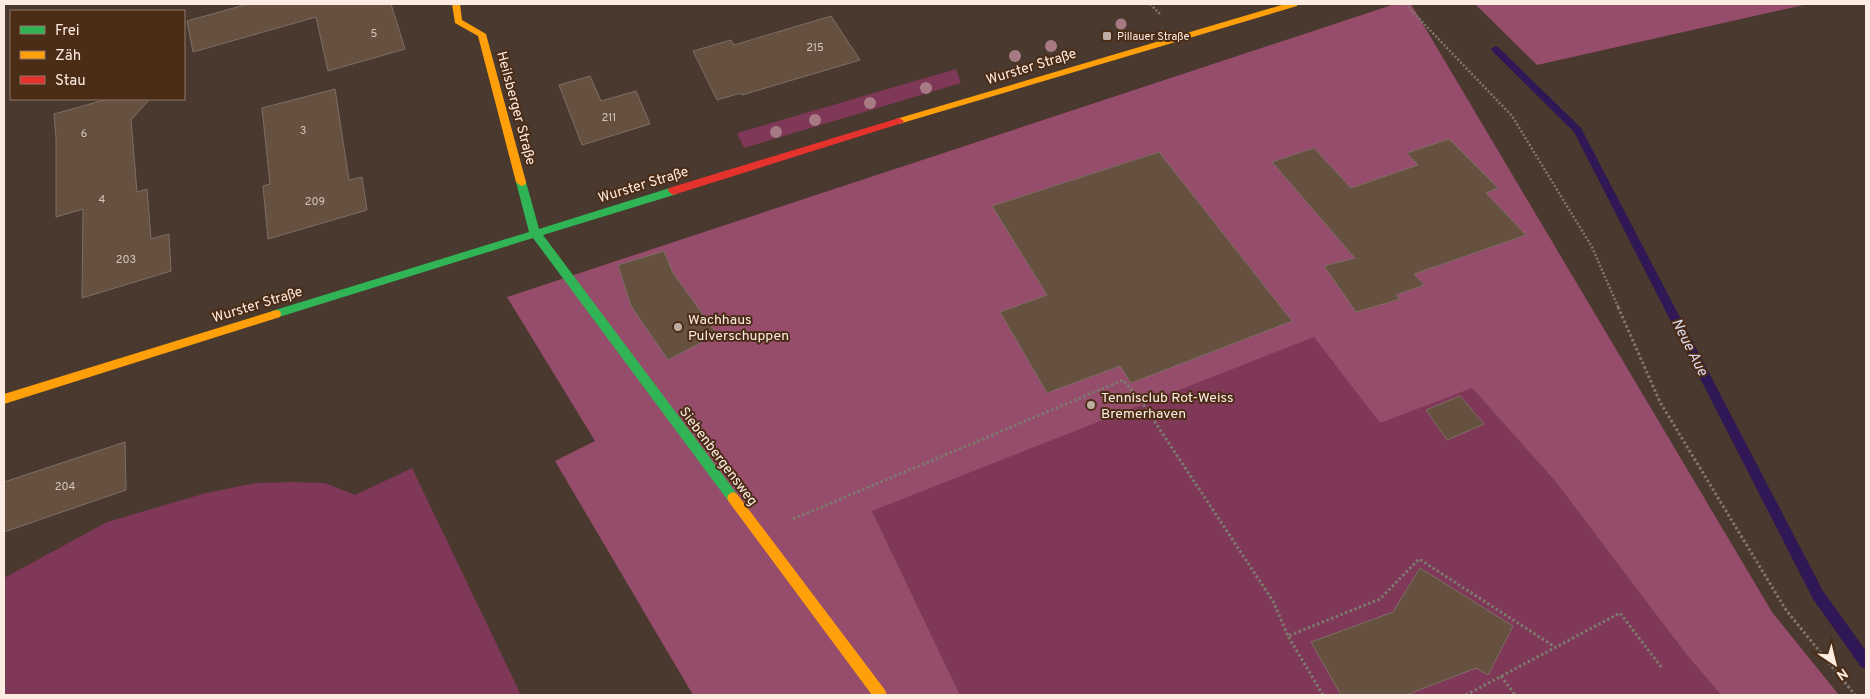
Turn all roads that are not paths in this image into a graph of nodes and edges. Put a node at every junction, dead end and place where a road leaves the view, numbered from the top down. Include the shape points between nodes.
1 (456, 4) edge
2 (1294, 4) edge
3 (535, 233) junction
4 (4, 399) edge
5 (880, 695) edge

1 - 3 street, Heilsberger Straße via 458,22 482,34
2 - 3 street, Wurster Straße
3 - 4 street, Wurster Straße
3 - 5 street, Siebenbergensweg

